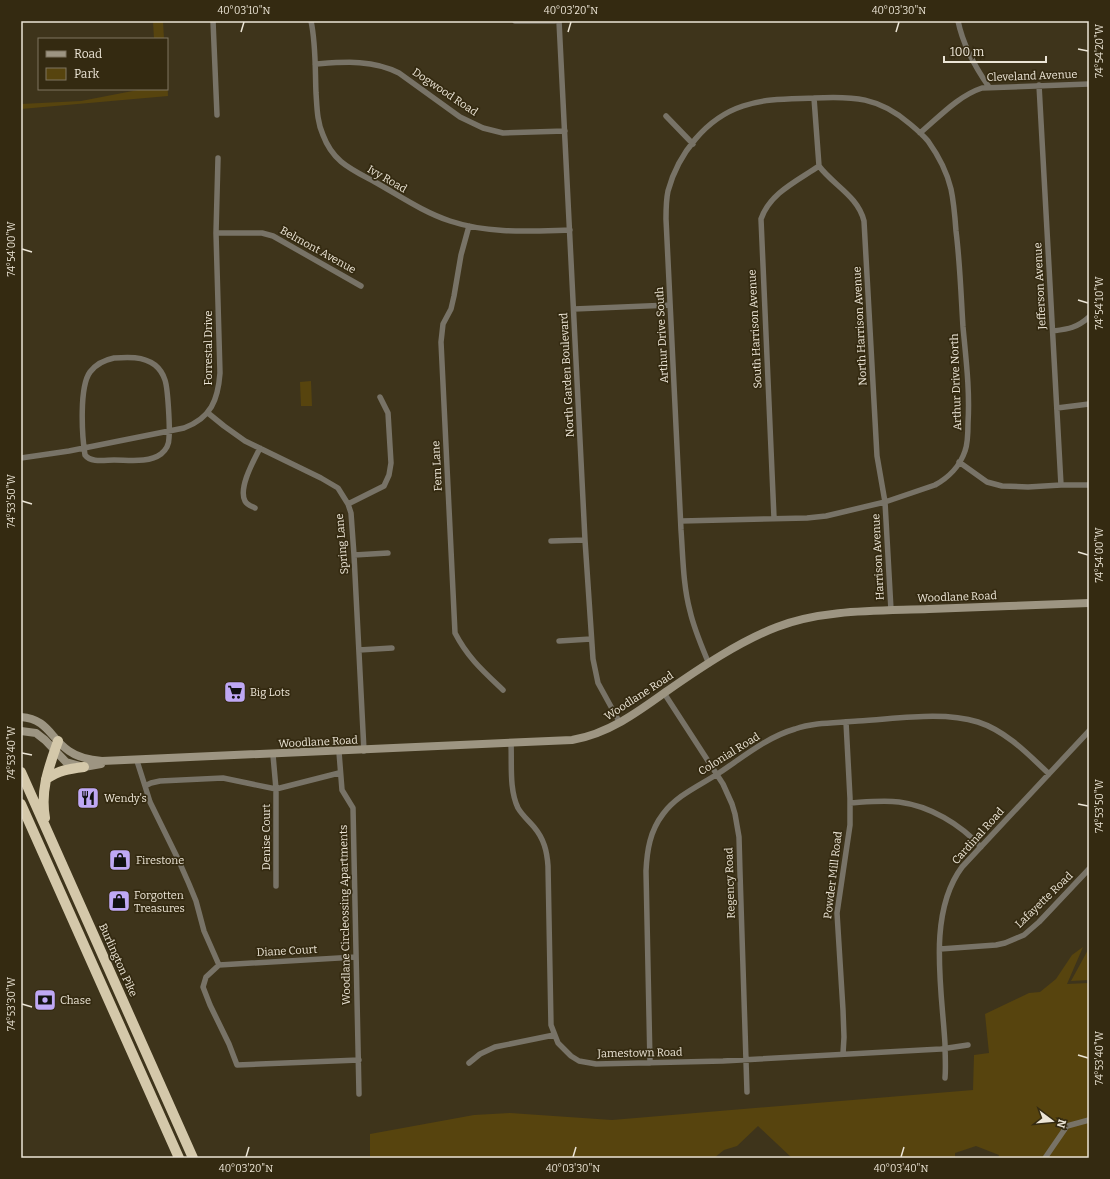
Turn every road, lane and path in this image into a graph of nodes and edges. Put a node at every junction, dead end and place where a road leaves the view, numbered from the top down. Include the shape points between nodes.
1 (214, 21) edge
2 (311, 21) edge
3 (514, 21) edge
4 (555, 21) edge
5 (559, 21) edge
6 (958, 21) edge
7 (315, 64) junction
8 (1089, 84) edge
9 (1039, 86) junction
10 (989, 87) junction
11 (814, 98) junction
12 (217, 115) dead end
13 (666, 116) dead end
14 (564, 131) junction
15 (920, 133) junction
16 (692, 144) junction
17 (218, 158) dead end
18 (819, 166) junction
19 (469, 226) junction
20 (570, 230) junction
21 (216, 233) junction
22 (361, 286) dead end
23 (670, 305) junction
24 (574, 309) junction
25 (1089, 318) edge
26 (1053, 330) junction
27 (380, 397) dead end
28 (1089, 404) edge
29 (1057, 408) junction
30 (208, 413) junction
31 (169, 431) junction
32 (84, 447) junction
33 (260, 448) junction
34 (21, 458) edge
35 (959, 462) junction
36 (1061, 485) junction
37 (1089, 485) edge
38 (885, 502) junction
39 (348, 504) junction
40 (255, 508) dead end
41 (774, 518) junction
42 (681, 521) junction
43 (585, 540) junction
44 (551, 541) dead end
45 (388, 553) dead end
46 (354, 555) junction
47 (1089, 603) edge
48 (891, 610) junction
49 (591, 639) junction
50 (559, 641) dead end
51 (392, 648) dead end
52 (359, 650) junction
53 (709, 664) junction
54 (503, 690) dead end
55 (664, 693) junction
56 (21, 718) edge
57 (846, 722) junction
58 (620, 723) junction
59 (21, 731) edge
60 (1089, 731) edge
61 (511, 744) junction
62 (56, 746) junction
63 (364, 750) junction
64 (338, 752) junction
65 (273, 755) junction
66 (137, 761) junction
67 (114, 762) junction
68 (84, 767) junction
69 (21, 772) edge
70 (339, 773) junction
71 (717, 774) junction
72 (1049, 774) junction
73 (46, 779) junction
74 (145, 786) junction
75 (276, 789) junction
76 (850, 803) junction
77 (21, 804) edge
78 (48, 834) junction
79 (981, 846) junction
80 (1089, 869) edge
81 (276, 886) dead end
82 (940, 949) junction
83 (356, 957) junction
84 (219, 965) junction
85 (554, 1035) junction
86 (968, 1045) dead end
87 (945, 1048) junction
88 (843, 1054) junction
89 (359, 1060) junction
90 (747, 1060) junction
91 (469, 1063) dead end
92 (650, 1063) junction
93 (945, 1078) dead end
94 (747, 1092) dead end
95 (359, 1094) dead end
96 (1089, 1120) edge
97 (179, 1158) edge
98 (193, 1158) edge
99 (1045, 1158) edge

1 - 12 street
2 - 7 street, Ivy Road
3 - 4 street
5 - 14 street, North Garden Boulevard
6 - 10 street via 966,48
7 - 14 street, Dogwood Road via 360,62 387,67 460,117 492,131
7 - 19 street, Ivy Road via 317,109 322,134 328,148 339,160 351,170 417,207 449,221
8 - 9 street, Cleveland Avenue
9 - 10 street, Cleveland Avenue
9 - 26 street, Jefferson Avenue
10 - 15 street, Cleveland Avenue via 964,96
11 - 15 street, Arthur Drive North via 845,96 871,101 893,111
11 - 16 street, Arthur Drive South via 774,99 743,106 719,118
11 - 18 street
13 - 16 street
14 - 20 street, North Garden Boulevard
15 - 35 street, Arthur Drive North via 935,151 946,174 954,201 968,409 966,450
16 - 23 street, Arthur Drive South via 679,164 666,200
17 - 21 street, Forrestal Drive
18 - 38 street, North Harrison Avenue via 853,199 862,212 864,221 877,456
18 - 41 street, South Harrison Avenue via 771,200 761,219
19 - 20 street, Ivy Road via 503,231
19 - 54 street, Fern Lane via 451,310 444,324 441,342 455,633 476,665
20 - 24 street, North Garden Boulevard
21 - 22 street, Belmont Avenue via 262,233 273,236
21 - 30 street, Forrestal Drive via 220,373 216,398
23 - 24 street
23 - 42 street, Arthur Drive South
24 - 43 street, North Garden Boulevard
25 - 26 street via 1081,325 1070,329
26 - 29 street, Jefferson Avenue
27 - 39 street via 388,413 391,463 389,475 384,486
28 - 29 street
29 - 36 street, Jefferson Avenue
30 - 31 street, Forrestal Drive via 193,425
30 - 33 street, Spring Lane via 245,441
31 - 32 street, Forrestal Drive
31 - 32 street via 163,453 143,460 91,460 85,455
31 - 32 street via 166,381 159,369 143,359 114,358 100,363 86,378 83,400
32 - 34 street, Forrestal Drive
33 - 39 street, Spring Lane via 338,488
33 - 40 street via 244,488 244,500
35 - 36 street via 994,485 1010,488
35 - 38 street, Arthur Drive North via 953,472 935,485
36 - 37 street
38 - 41 street, Arthur Drive North via 826,516
38 - 48 street, Harrison Avenue
39 - 46 street, Spring Lane
41 - 42 street, Arthur Drive North
42 - 53 street, Arthur Drive South via 684,572 690,610
43 - 44 street
43 - 49 street, North Garden Boulevard
45 - 46 street
46 - 52 street, Spring Lane
47 - 48 street, Woodlane Road
48 - 53 street, Woodlane Road via 817,616 790,622 752,638
49 - 50 street
49 - 58 street, North Garden Boulevard via 598,683
51 - 52 street
52 - 63 street, Spring Lane
53 - 55 street, Woodlane Road
55 - 58 street, Woodlane Road
55 - 71 street, Regency Road
56 - 62 street, Woodlane Road via 31,718 39,722
57 - 71 street, Colonial Road via 810,725 785,732
57 - 72 street, Colonial Road via 936,717 969,720 984,724 1004,735
57 - 76 street, Powder Mill Road
58 - 61 street, Woodlane Road via 585,738
59 - 62 street, Woodlane Road via 36,733
60 - 72 street, Cardinal Road
61 - 63 street, Woodlane Road
61 - 85 street, Jamestown Road via 515,799 522,814 543,841 548,866 550,1015
62 - 67 street, Woodlane Road via 79,757
62 - 68 street, Woodlane Road via 66,762
62 - 73 highway
63 - 64 street, Woodlane Road
64 - 65 street, Woodlane Road
64 - 70 street, Woodlane Circleossing Apartments
65 - 66 street, Woodlane Road
65 - 75 street, Denise Court
66 - 67 street, Woodlane Road
66 - 74 street
67 - 68 street, Woodlane Road
68 - 73 highway via 65,769
69 - 78 highway, Burlington Pike
70 - 75 street
70 - 83 street, Woodlane Circleossing Apartments via 342,790 353,808
71 - 90 street, Regency Road via 732,804 738,825
71 - 92 street, Colonial Road via 673,803 663,814 650,839 646,871
72 - 79 street, Cardinal Road
73 - 78 highway via 43,809
74 - 75 street via 160,781 223,778
74 - 84 street via 189,884 204,931
75 - 81 street, Denise Court
76 - 79 street via 898,802 925,809 955,824
76 - 88 street, Powder Mill Road via 849,834 837,913
77 - 97 highway
78 - 98 highway, Burlington Pike
79 - 82 street, Cardinal Road via 959,871 949,891 941,917
80 - 82 street, Lafayette Road via 1024,935 1005,944
82 - 87 street, Cardinal Road
83 - 84 street, Diane Court
83 - 89 street, Woodlane Circleossing Apartments
84 - 89 street via 206,977 203,987 237,1065
85 - 91 street via 495,1047
85 - 92 street, Jamestown Road via 564,1050 579,1061 605,1065
86 - 87 street, Jamestown Road
87 - 88 street, Jamestown Road
87 - 93 street, Cardinal Road
88 - 90 street, Jamestown Road
89 - 95 street, Woodlane Circleossing Apartments
90 - 92 street, Jamestown Road
90 - 94 street, Regency Road
96 - 99 street via 1067,1126

